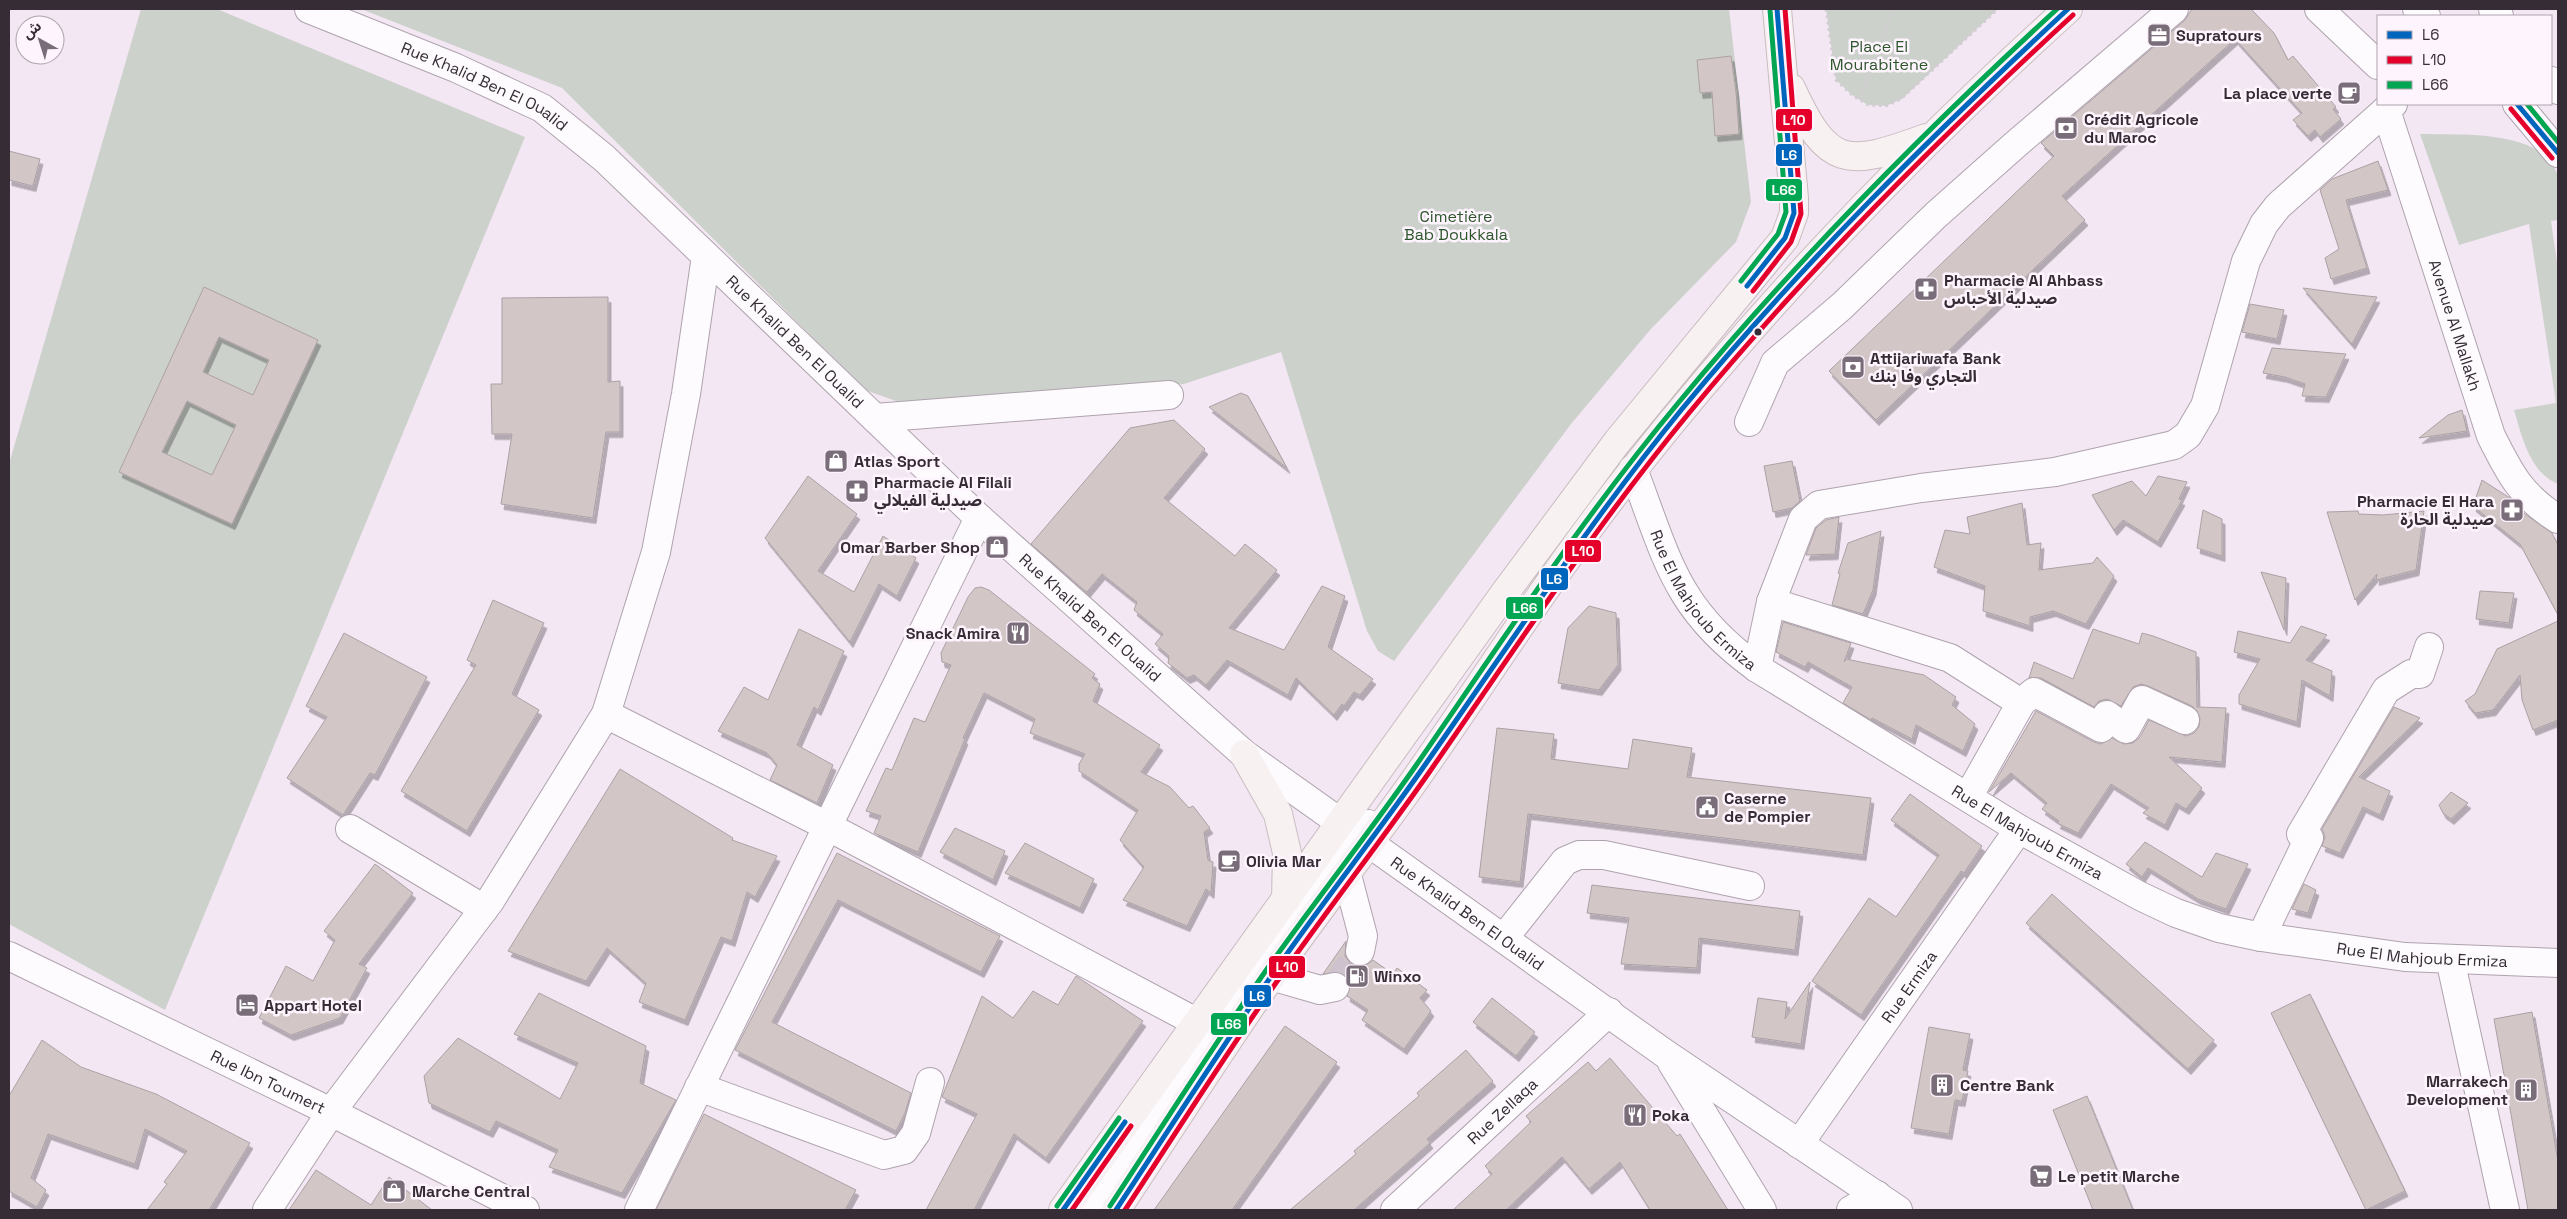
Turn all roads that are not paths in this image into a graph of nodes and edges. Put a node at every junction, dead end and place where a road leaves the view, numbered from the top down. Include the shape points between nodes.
1 (309, 9) edge
2 (1777, 9) edge
3 (2068, 9) edge
4 (2174, 9) edge
5 (2319, 9) edge
6 (2377, 64) edge
7 (1784, 70) junction
8 (2517, 105) edge
9 (2390, 107) edge
10 (1937, 134) junction
11 (2558, 153) edge
12 (706, 256) junction
13 (1169, 395) dead end
14 (875, 418) junction
15 (1749, 422) dead end
16 (1633, 469) junction
17 (979, 518) junction
18 (2558, 519) edge
19 (1772, 602) junction
20 (2429, 647) dead end
21 (1756, 668) junction
22 (2021, 703) junction
23 (606, 714) junction
24 (2185, 720) dead end
25 (1244, 754) junction
26 (1968, 797) junction
27 (827, 826) junction
28 (350, 829) dead end
29 (2019, 829) junction
30 (1354, 833) junction
31 (1347, 875) junction
32 (1750, 886) dead end
33 (1286, 900) junction
34 (484, 909) junction
35 (2261, 937) junction
36 (1504, 938) junction
37 (1360, 951) tunnel mouth
38 (2450, 959) junction
39 (11, 962) edge
40 (2558, 963) edge
41 (1271, 976) junction
42 (1335, 987) dead end
43 (1608, 1012) junction
44 (1196, 1022) junction
45 (1667, 1056) junction
46 (930, 1082) dead end
47 (699, 1087) junction
48 (331, 1112) junction
49 (1799, 1144) junction
50 (1888, 1202) edge
51 (267, 1210) edge
52 (525, 1210) edge
53 (639, 1210) edge
54 (1063, 1210) edge
55 (1091, 1210) edge
56 (1116, 1210) edge
57 (1395, 1210) edge
58 (1762, 1210) edge
59 (1851, 1210) edge
60 (2505, 1210) edge

1 - 12 street, Rue Khalid Ben El Oualid via 456,68 542,108 604,158
2 - 7 main road
3 - 10 main road
4 - 15 street via 2009,150 1842,306 1774,363
5 - 6 street
7 - 10 main road via 1806,121 1823,144 1840,154 1853,158 1881,154
7 - 30 main road via 1794,213 1785,238 1611,450 1504,594 1379,769
8 - 11 street
9 - 18 street, Avenue Al Mallakh via 2491,436 2511,477 2538,506
9 - 19 street via 2278,206 2264,224 2246,261 2205,406 2188,435 2174,445 2055,472 1940,485 1819,506 1803,519
10 - 16 main road via 1843,225
12 - 14 street, Rue Khalid Ben El Oualid
12 - 23 street via 686,394 656,552
13 - 14 street
14 - 17 street, Rue Khalid Ben El Oualid
16 - 21 street, Rue El Mahjoub Ermiza via 1662,548 1683,593 1721,640
16 - 30 main road via 1547,584 1407,790
17 - 25 street, Rue Khalid Ben El Oualid
17 - 27 street
19 - 21 street
19 - 22 street via 1950,658
20 - 35 street via 2420,674 2411,674 2386,690 2301,834 2309,838
21 - 26 street, Rue El Mahjoub Ermiza
22 - 24 street via 2034,692 2101,728 2107,715 2126,729 2142,700
22 - 26 street
23 - 27 street
23 - 34 street
25 - 30 street, Rue Khalid Ben El Oualid
25 - 33 main road via 1278,814 1287,853
26 - 29 street, Rue El Mahjoub Ermiza
27 - 44 street
27 - 47 street
28 - 34 street
29 - 35 street, Rue El Mahjoub Ermiza via 2176,913 2219,928
29 - 49 street, Rue Ermiza
30 - 31 main road
30 - 33 main road
30 - 36 street, Rue Khalid Ben El Oualid
30 - 55 street
31 - 37 street via 1363,936
31 - 41 main road
32 - 36 street via 1604,855 1580,855 1565,861
33 - 44 main road
34 - 48 street
35 - 38 street, Rue El Mahjoub Ermiza via 2405,957
36 - 43 street, Rue Khalid Ben El Oualid
38 - 40 street, Rue El Mahjoub Ermiza
38 - 60 street
39 - 48 street, Rue Ibn Toumert
41 - 42 street via 1320,990
41 - 56 main road
43 - 45 street, Rue Khalid Ben El Oualid
43 - 57 street, Rue Zellaqa
44 - 54 main road
45 - 49 street, Rue Khalid Ben El Oualid
45 - 58 street
46 - 47 street via 916,1133 904,1150 884,1155
47 - 53 street
48 - 51 street
48 - 52 street, Rue Ibn Toumert
49 - 50 street, Rue Khalid Ben El Oualid
50 - 59 street

